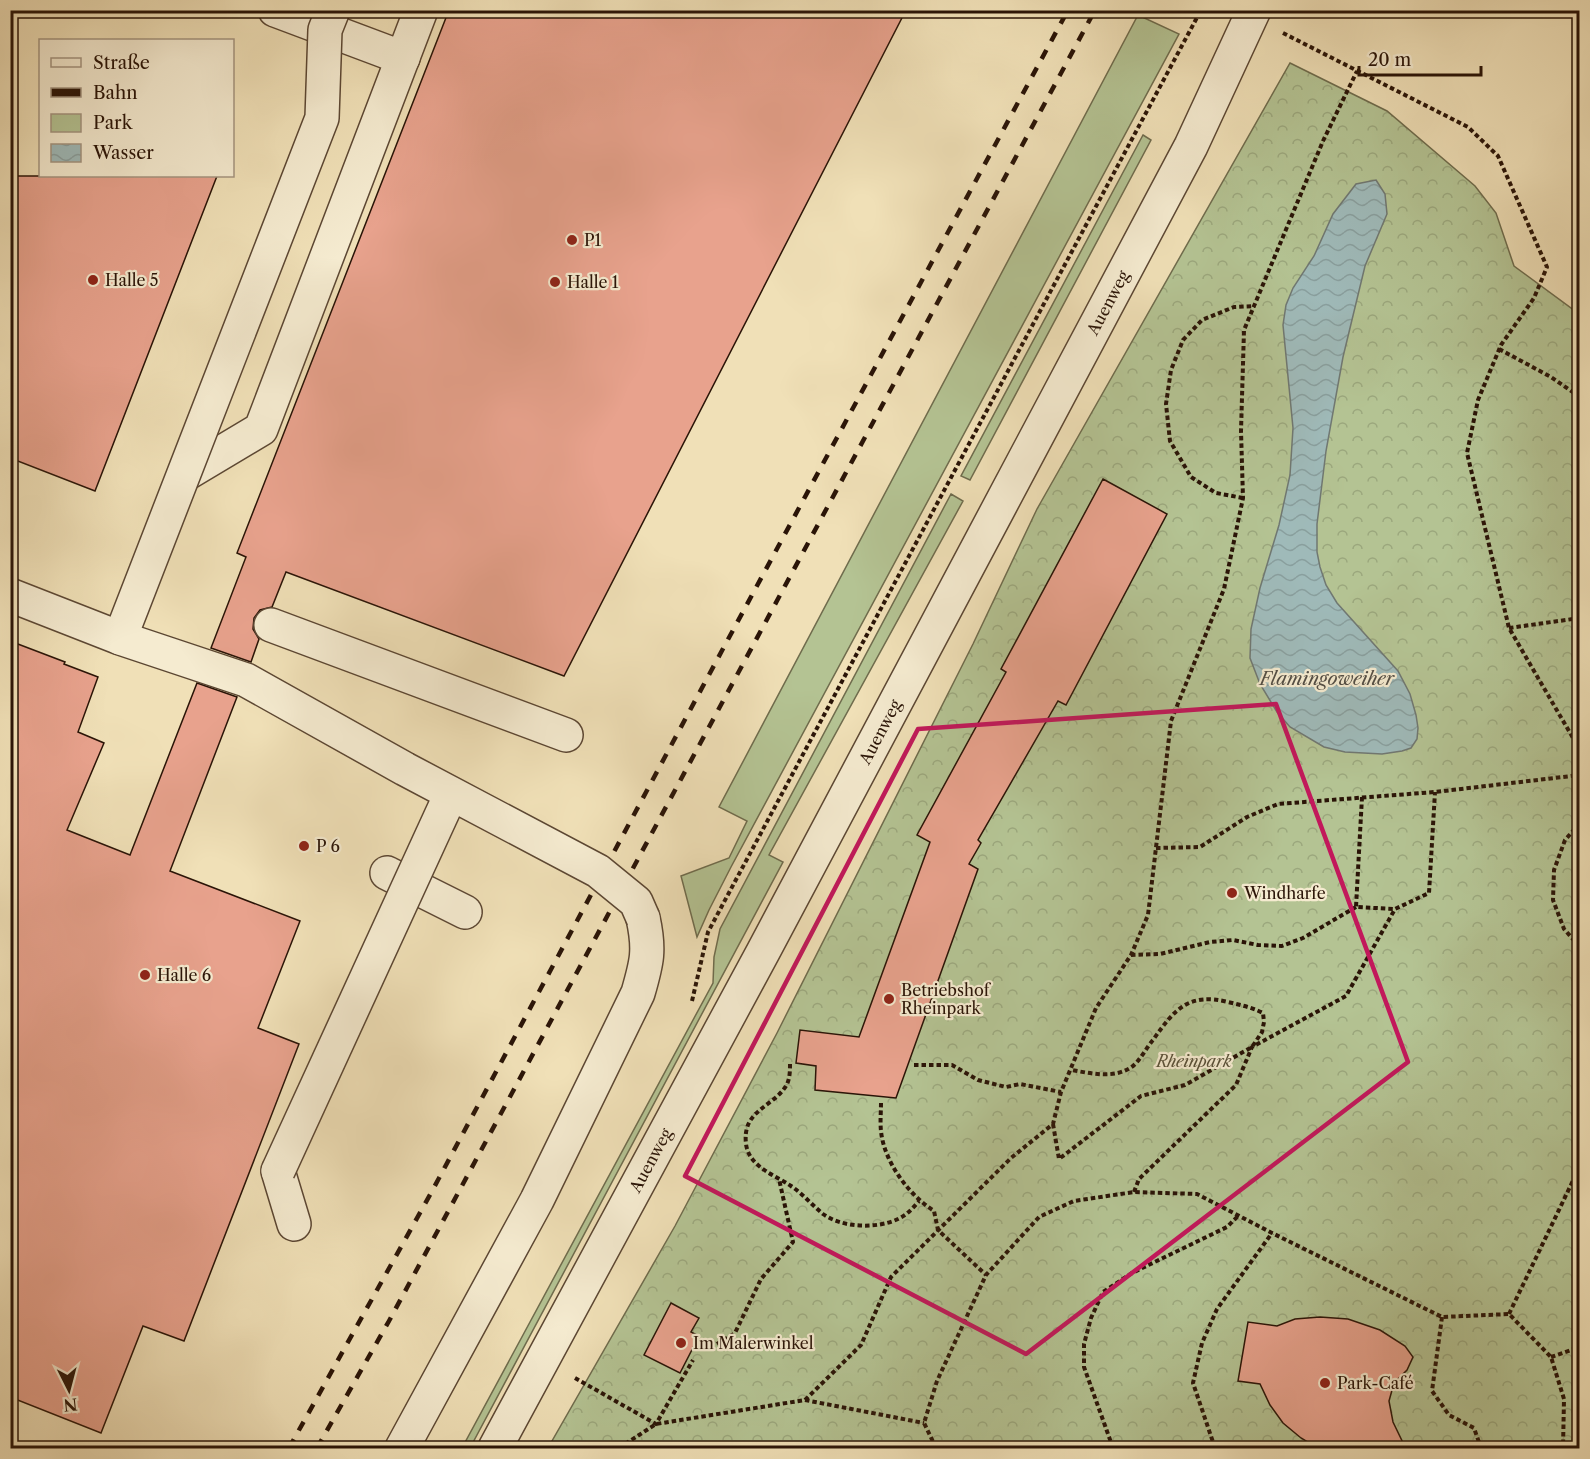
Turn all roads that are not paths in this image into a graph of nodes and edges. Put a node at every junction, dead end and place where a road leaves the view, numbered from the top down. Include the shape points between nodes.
1 (275, 10) edge
2 (421, 10) edge
3 (1252, 13) edge
4 (330, 17) edge
5 (403, 58) junction
6 (322, 118) junction
7 (184, 475) junction
8 (10, 595) edge
9 (271, 625) dead end
10 (120, 638) junction
11 (566, 735) dead end
12 (451, 794) junction
13 (387, 873) dead end
14 (465, 912) dead end
15 (294, 1224) dead end
16 (402, 1449) edge
17 (495, 1449) edge

1 - 4 street
2 - 5 street
3 - 17 street, Auenweg via 1191,146
4 - 5 street
4 - 6 street, bridge via 325,30
5 - 7 street via 261,429
6 - 7 street
6 - 10 street, bridge
7 - 8 street via 121,639
8 - 10 street, bridge
9 - 11 street
10 - 12 street, bridge via 246,680
12 - 15 street, bridge via 278,1171
12 - 16 street, bridge via 598,871 636,902 648,949 638,993 542,1189
13 - 14 street

